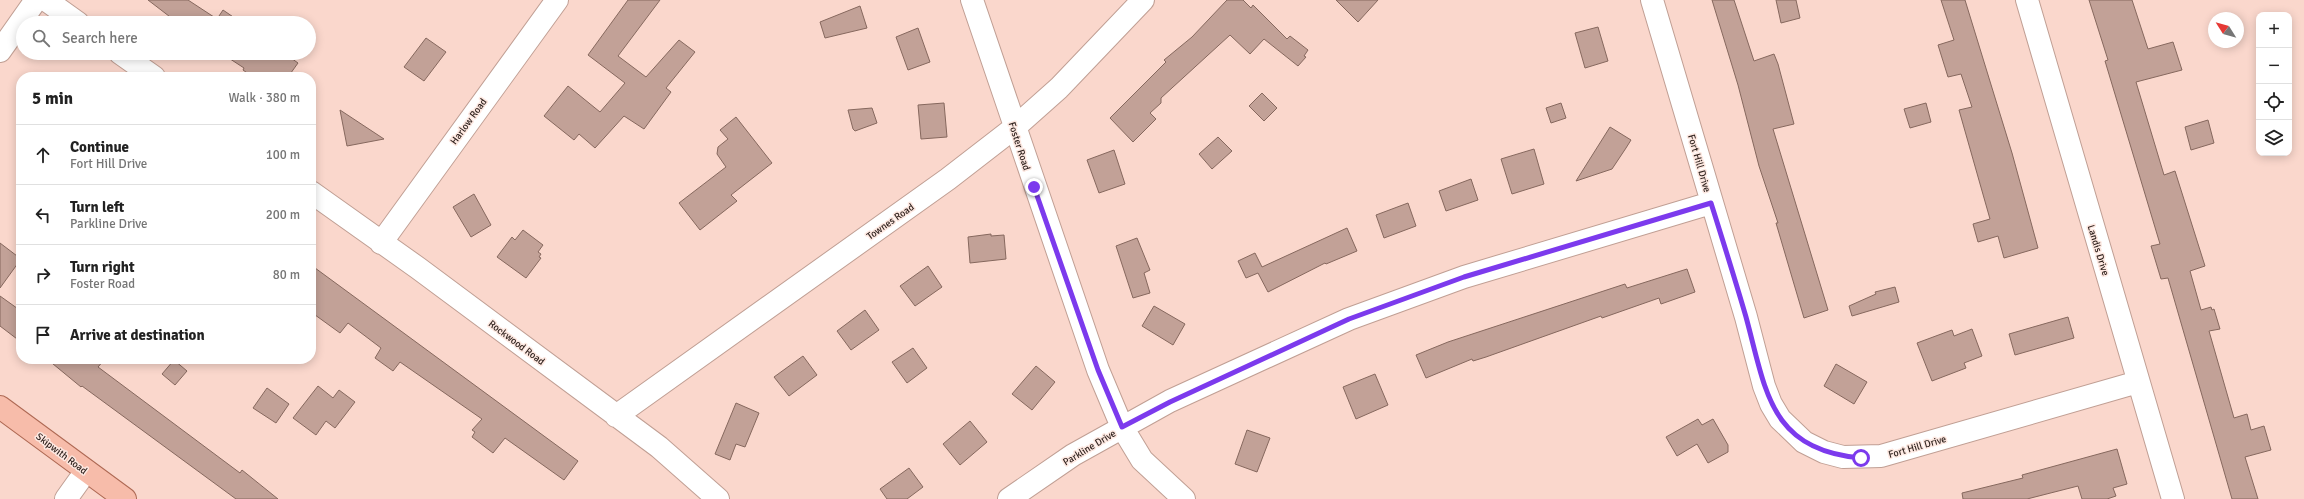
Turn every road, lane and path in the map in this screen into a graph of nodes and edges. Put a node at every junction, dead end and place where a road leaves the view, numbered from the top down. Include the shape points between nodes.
1 (36, 0) edge
2 (46, 0) edge
3 (557, 0) edge
4 (972, 0) edge
5 (1143, 0) edge
6 (1652, 0) edge
7 (2026, 0) edge
8 (25, 16) edge
9 (68, 16) edge
10 (16, 28) edge
11 (0, 51) edge
12 (130, 60) edge
13 (147, 72) edge
14 (1014, 128) junction
15 (316, 196) edge
16 (1711, 203) junction
17 (380, 243) junction
18 (2138, 382) junction
19 (0, 407) edge
20 (616, 416) junction
21 (1122, 427) junction
22 (86, 471) junction
23 (66, 499) edge
24 (125, 499) edge
25 (718, 499) edge
26 (1009, 499) edge
27 (1184, 499) edge
28 (2173, 499) edge

1 - 8 street
2 - 9 street
3 - 17 street, Harlow Road
4 - 14 street, Foster Road
5 - 14 street, Townes Road via 1059,88
6 - 16 street, Fort Hill Drive
7 - 18 street, Landis Drive
10 - 11 street
12 - 13 street
14 - 20 street, Townes Road via 948,179
14 - 21 street, Foster Road via 1098,370
15 - 17 street, Rockwood Road
16 - 18 street, Fort Hill Drive via 1771,404 1794,434 1824,452 1843,457 1881,456
16 - 21 street, Parkline Drive via 1464,277 1349,319
17 - 20 street, Rockwood Road via 418,268
18 - 28 street, Landis Drive
19 - 22 main road, Skipwith Road
20 - 25 street, Rockwood Road via 659,447
21 - 26 street, Parkline Drive
21 - 27 street, Foster Road via 1142,460
22 - 23 street
22 - 24 main road, Skipwith Road

